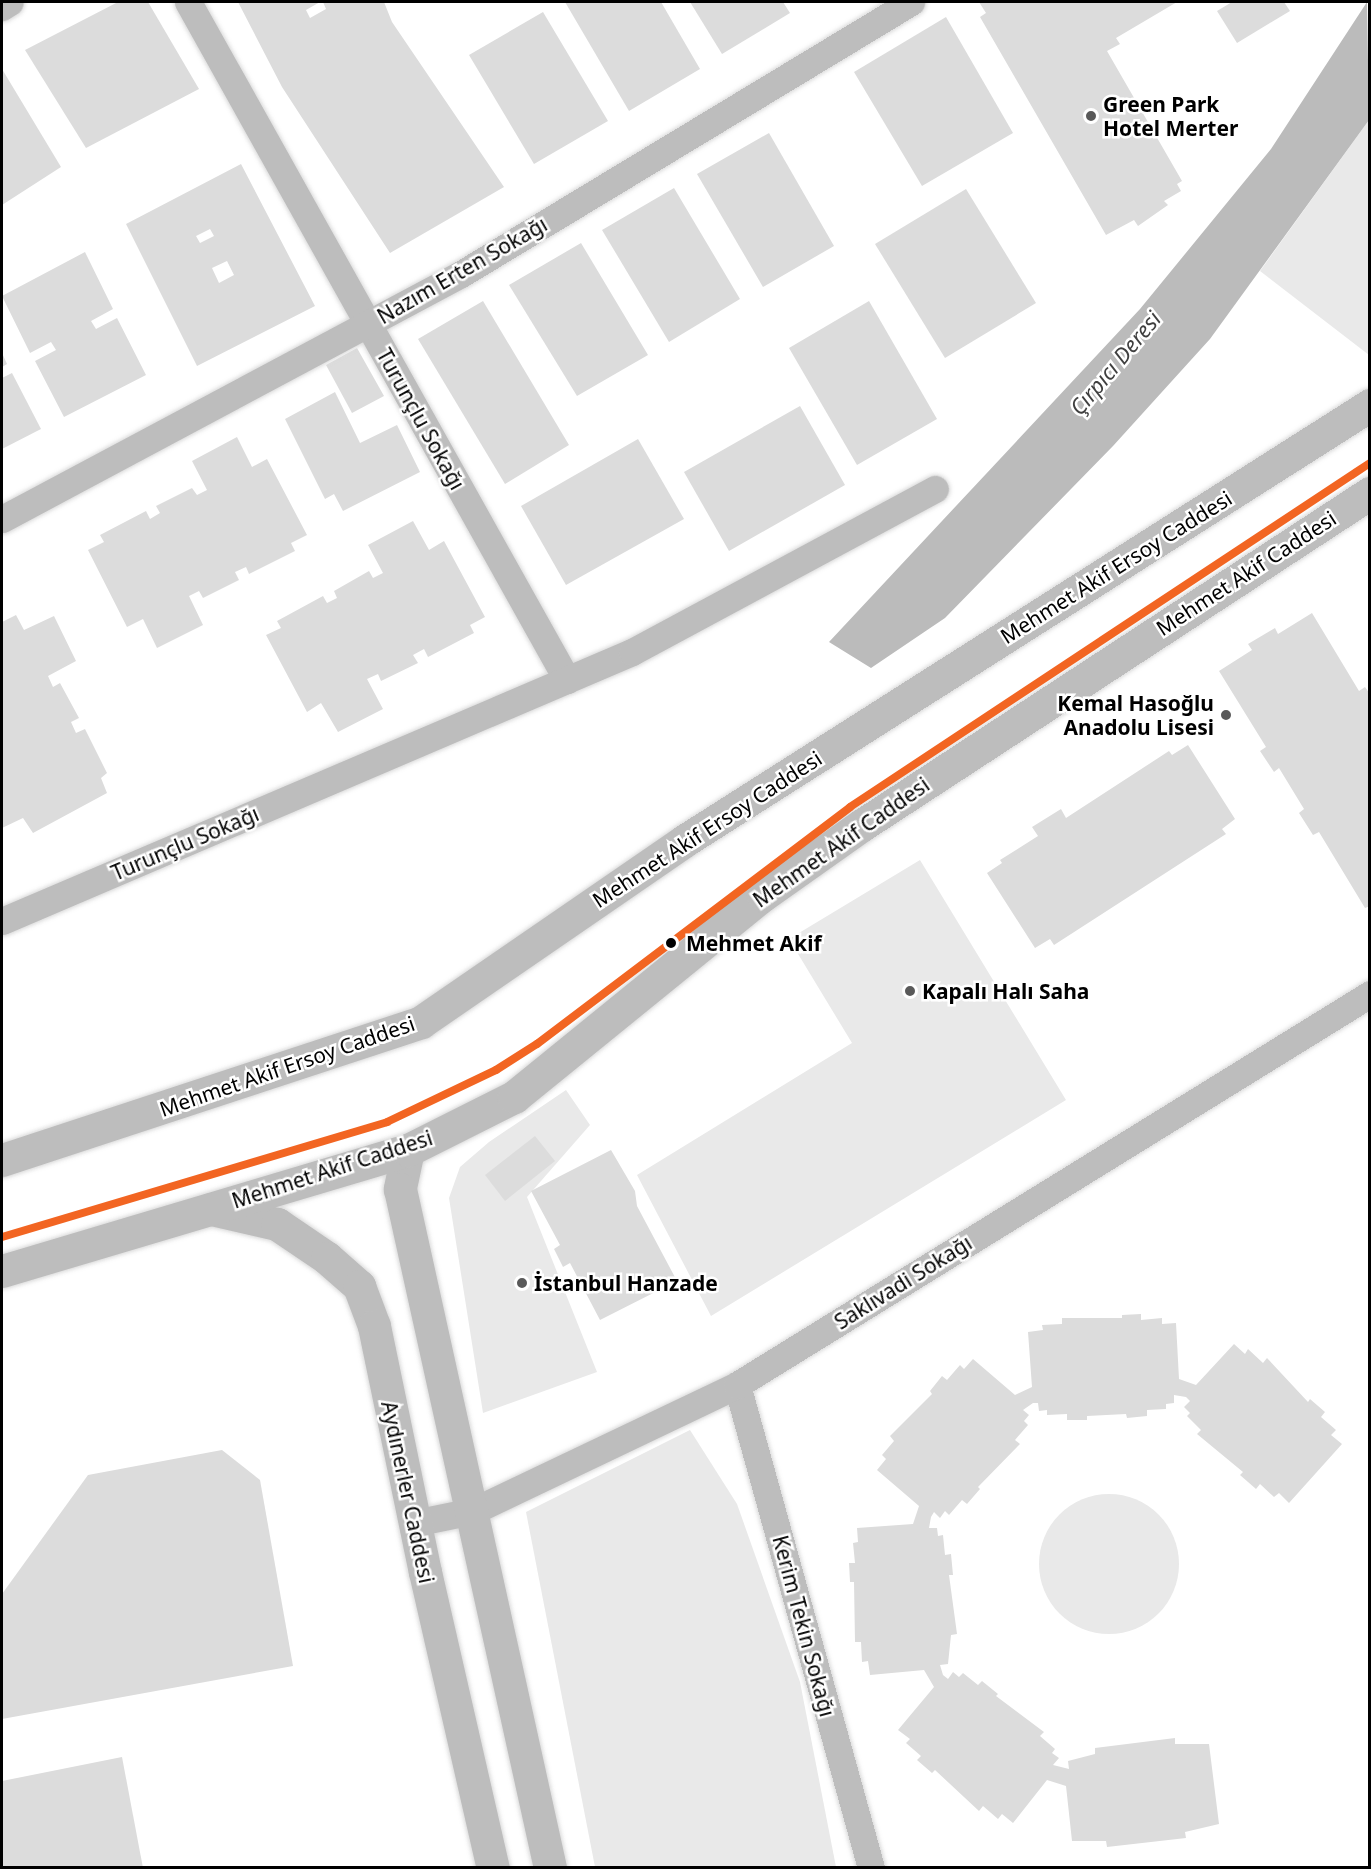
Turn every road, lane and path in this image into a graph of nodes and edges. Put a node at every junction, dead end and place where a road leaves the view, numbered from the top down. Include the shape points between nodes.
1 (10, 2) edge
2 (189, 2) edge
3 (911, 2) edge
4 (2, 7) edge
5 (368, 324) junction
6 (1370, 405) edge
7 (935, 489) dead end
8 (1370, 493) edge
9 (2, 519) edge
10 (567, 680) junction
11 (2, 921) edge
12 (1370, 993) edge
13 (408, 1150) junction
14 (2, 1160) edge
15 (209, 1209) junction
16 (2, 1271) edge
17 (737, 1385) junction
18 (472, 1511) junction
19 (414, 1523) junction
20 (493, 1868) edge
21 (550, 1868) edge
22 (871, 1868) edge

1 - 4 street
2 - 5 street, Turunçlu Sokağı
3 - 5 street, Nazım Erten Sokağı via 461,273
5 - 9 street, Nazım Erten Sokağı
5 - 10 street, Turunçlu Sokağı
6 - 14 main road, Mehmet Akif Ersoy Caddesi via 684,841 421,1022
7 - 10 street, Turunçlu Sokağı via 632,652
8 - 13 main road, Mehmet Akif Caddesi via 844,838 763,896 514,1098
10 - 11 street, Turunçlu Sokağı
12 - 17 street, Saklıvadi Sokağı
13 - 15 main road, Mehmet Akif Caddesi
13 - 18 main road via 400,1189
15 - 16 main road, Mehmet Akif Caddesi
15 - 19 main road, Aydınerler Caddesi via 277,1224 327,1258 359,1286 374,1326
17 - 18 street, Saklıvadi Sokağı
17 - 22 street, Kerim Tekin Sokağı
18 - 19 street, Saklıvadi Sokağı
18 - 21 main road
19 - 20 main road, Aydınerler Caddesi

